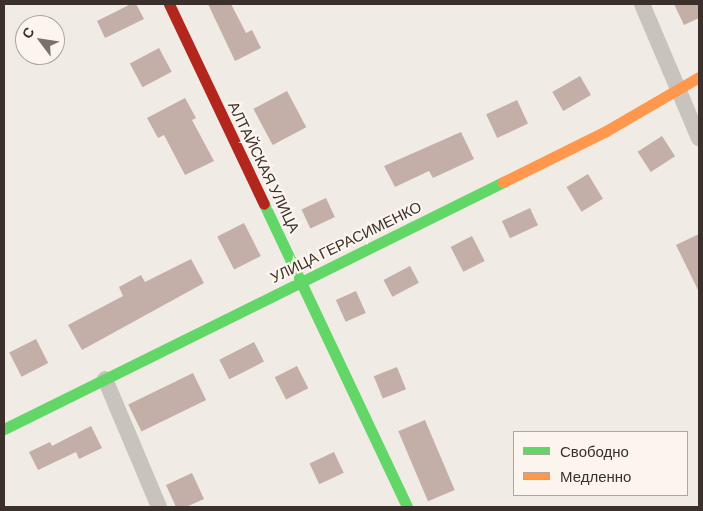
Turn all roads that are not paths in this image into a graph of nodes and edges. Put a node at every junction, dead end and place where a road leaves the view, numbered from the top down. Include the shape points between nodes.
1 (169, 4) edge
2 (642, 4) edge
3 (699, 77) edge
4 (677, 91) junction
5 (699, 138) edge
6 (302, 281) junction
7 (105, 379) junction
8 (4, 429) edge
9 (159, 507) edge
10 (407, 507) edge

1 - 6 street, АЛТАЙСКАЯ УЛИЦА
2 - 4 street
3 - 4 street, УЛИЦА ГЕРАСИМЕНКО
4 - 5 street
4 - 6 street, УЛИЦА ГЕРАСИМЕНКО via 606,131
6 - 7 street, УЛИЦА ГЕРАСИМЕНКО
6 - 10 street, АЛТАЙСКАЯ УЛИЦА
7 - 8 street, УЛИЦА ГЕРАСИМЕНКО
7 - 9 street

